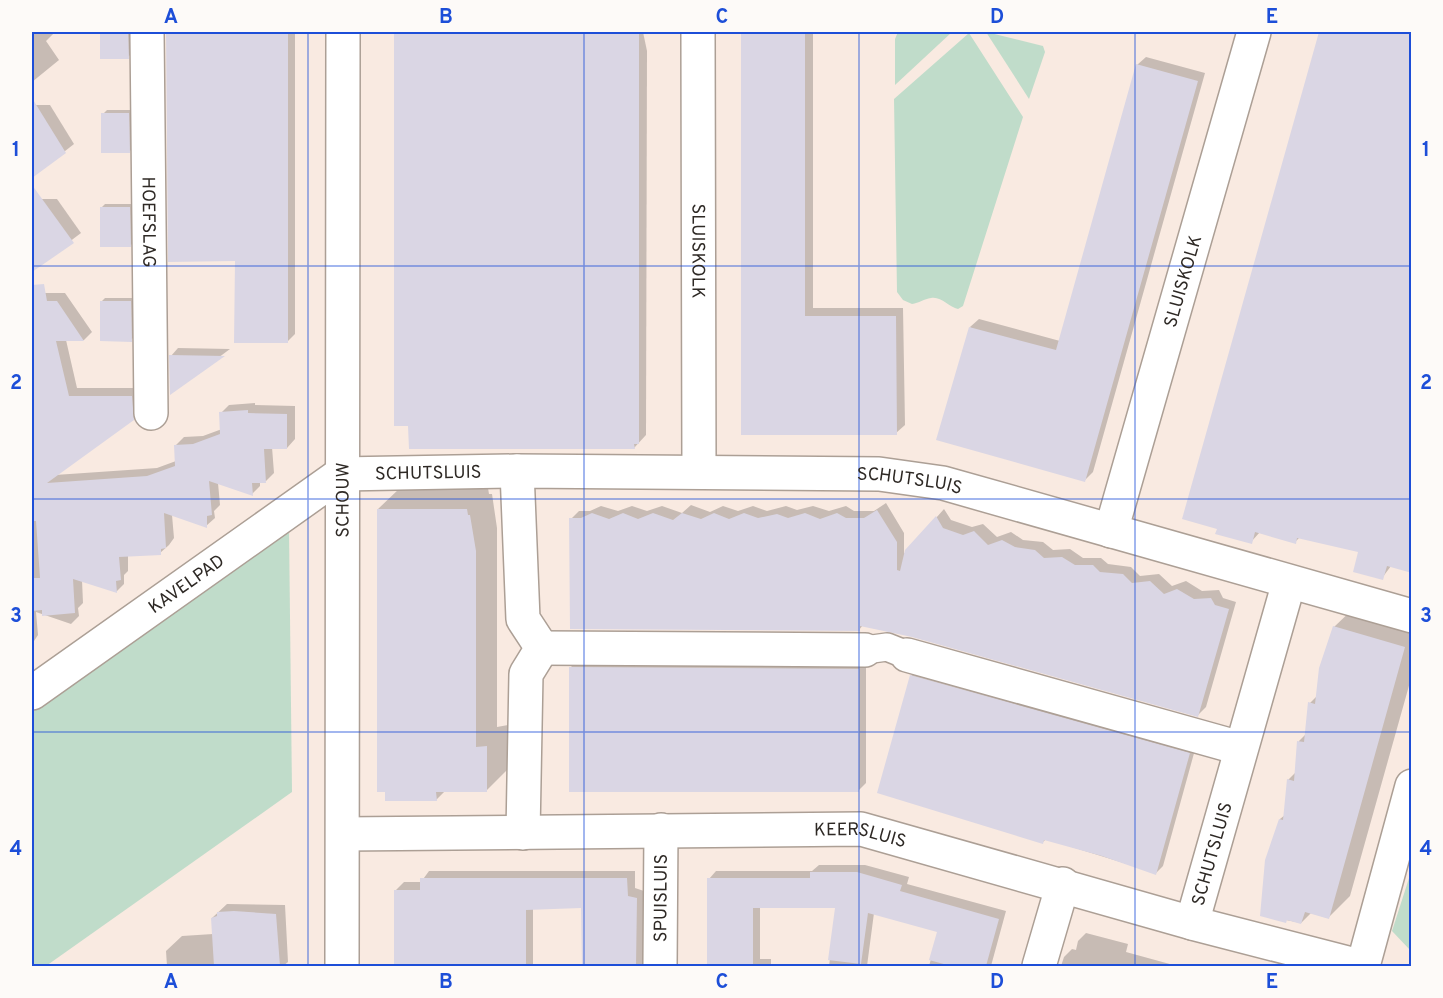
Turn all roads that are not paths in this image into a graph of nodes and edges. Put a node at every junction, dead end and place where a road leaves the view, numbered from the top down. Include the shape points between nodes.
1 (147, 32) edge
2 (343, 32) edge
3 (699, 32) edge
4 (1254, 32) edge
5 (151, 414) dead end
6 (517, 471) junction
7 (699, 471) junction
8 (341, 474) junction
9 (1111, 531) junction
10 (1289, 582) junction
11 (1412, 616) edge
12 (542, 648) junction
13 (865, 650) joint
14 (907, 655) joint
15 (32, 693) edge
16 (1240, 748) junction
17 (1412, 786) edge
18 (661, 830) junction
19 (523, 833) junction
20 (343, 834) junction
21 (1063, 884) junction
22 (1192, 923) junction
23 (337, 963) edge
24 (660, 966) edge
25 (1039, 966) edge
26 (1361, 966) edge

1 - 5 street, HOEFSLAG
2 - 8 street, SCHOUW
3 - 7 street, SLUISKOLK
4 - 9 street, SLUISKOLK
6 - 7 street, SCHUTSLUIS
6 - 8 street, SCHUTSLUIS
6 - 12 street via 523,619
7 - 9 street, SCHUTSLUIS via 912,478 943,483
8 - 15 street, KAVELPAD
8 - 20 street, SCHOUW
9 - 10 street, SCHUTSLUIS
10 - 11 street, SCHUTSLUIS
10 - 16 street, SCHUTSLUIS
12 - 13 street
12 - 19 street via 526,674
13 - 14 street via 887,647
14 - 16 street
16 - 22 street, SCHUTSLUIS
17 - 26 street
18 - 19 street, KEERSLUIS
18 - 21 street, KEERSLUIS via 861,829
18 - 24 street, SPUISLUIS
19 - 20 street, KEERSLUIS
20 - 23 street, SCHOUW
21 - 22 street, KEERSLUIS
21 - 25 street
22 - 26 street, KEERSLUIS

